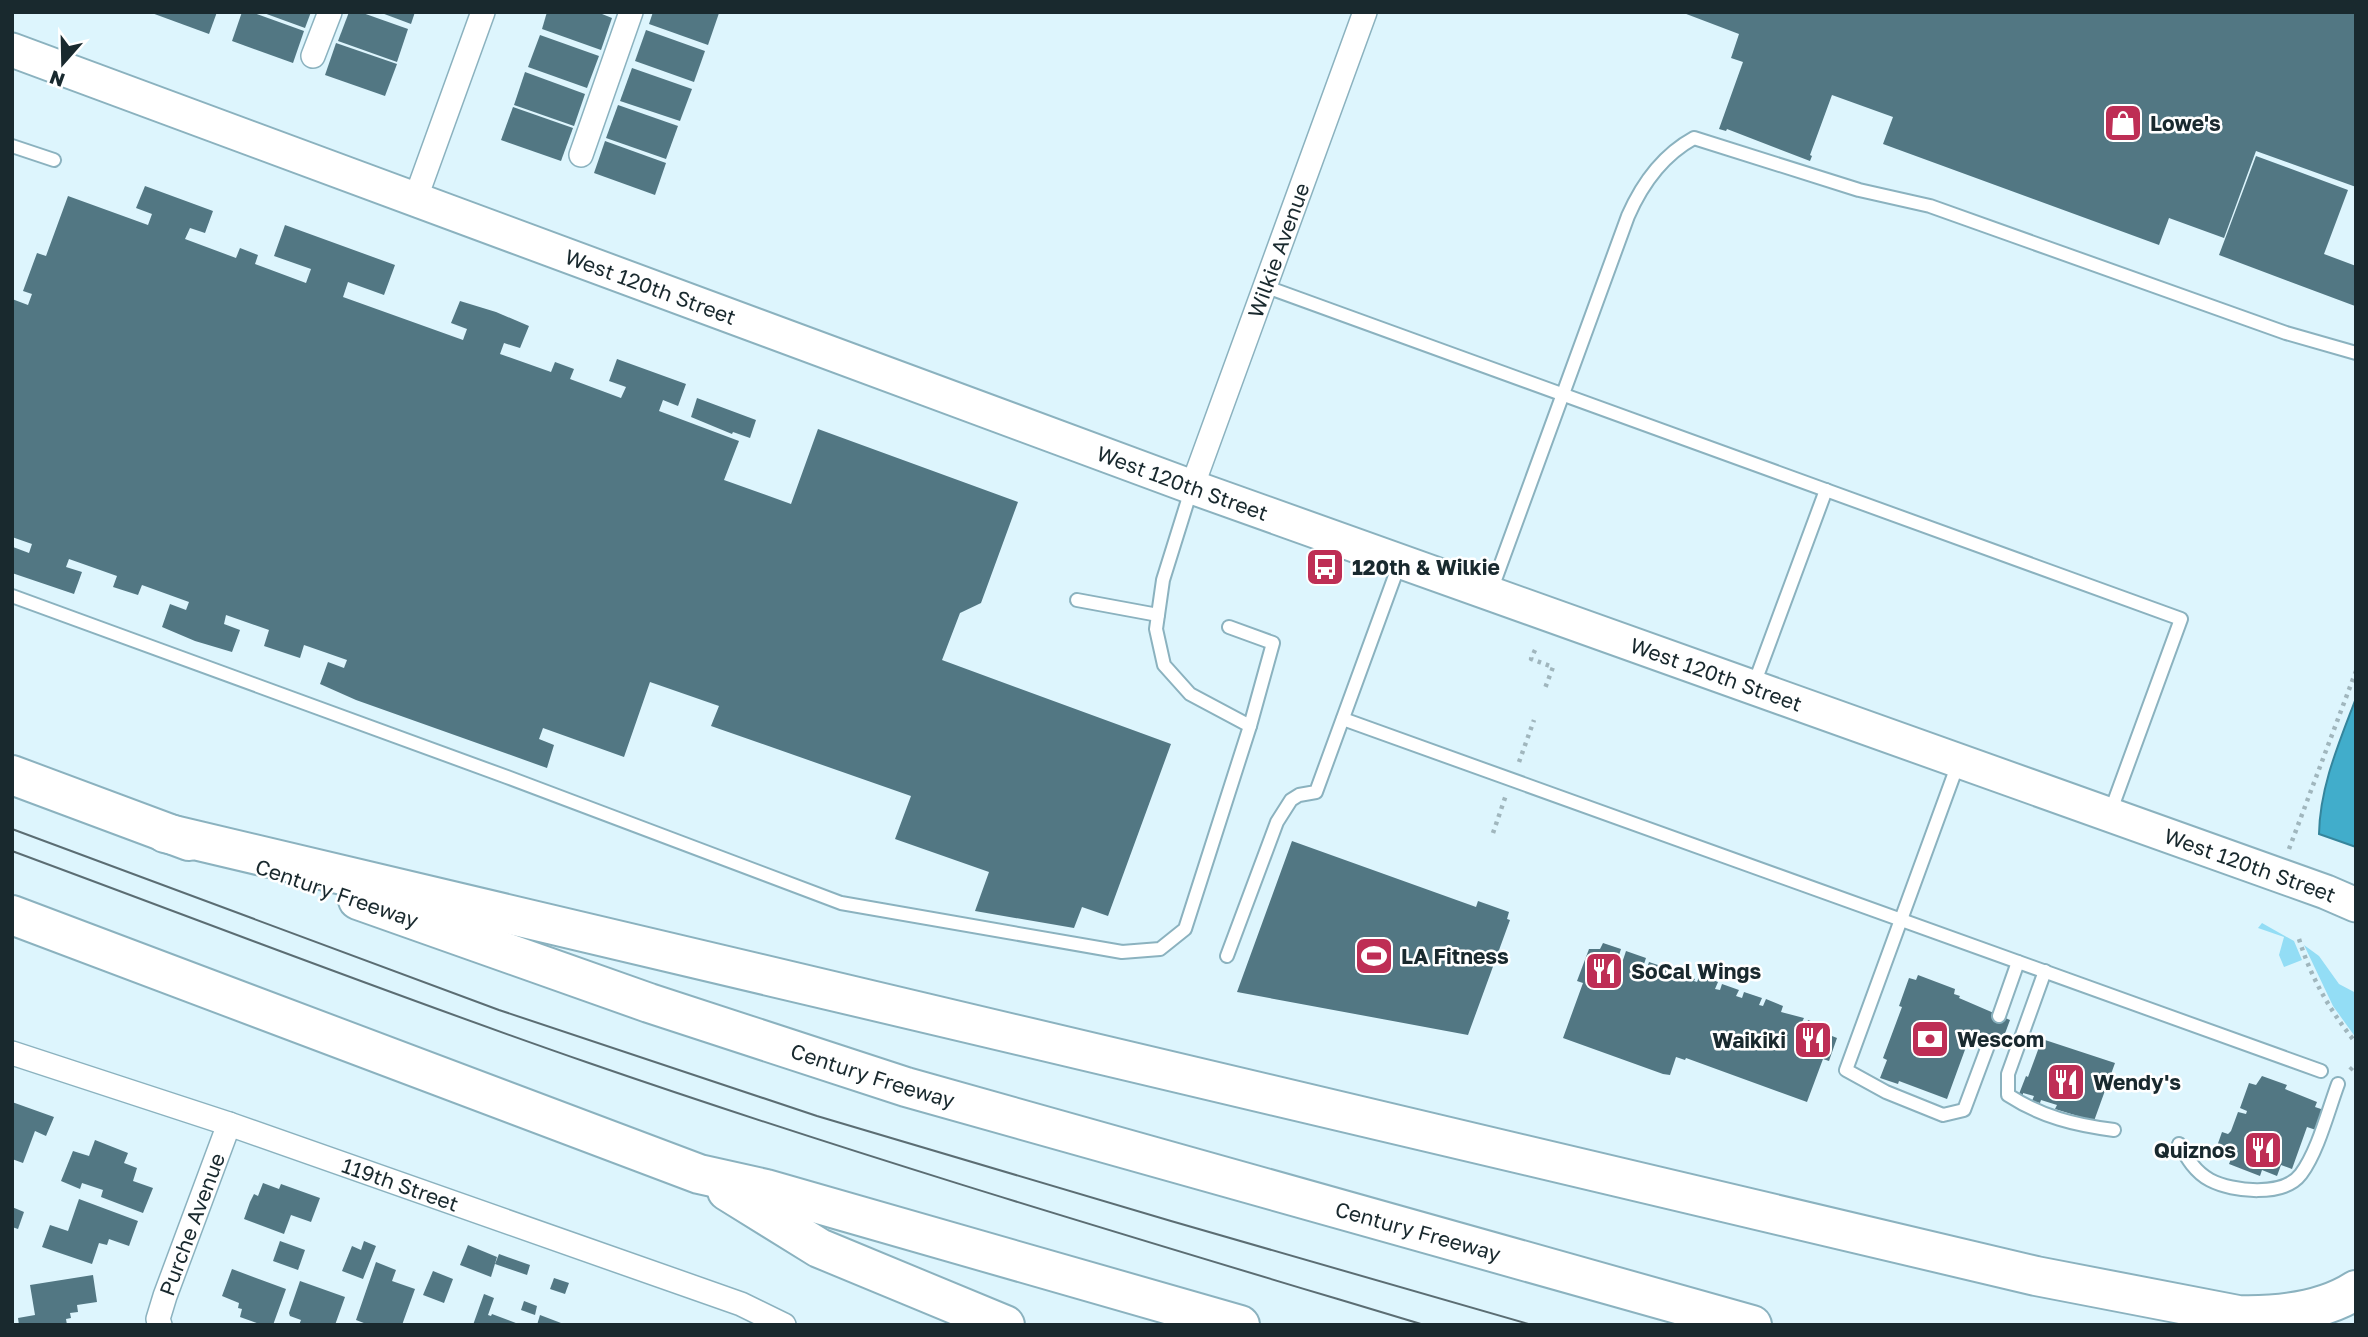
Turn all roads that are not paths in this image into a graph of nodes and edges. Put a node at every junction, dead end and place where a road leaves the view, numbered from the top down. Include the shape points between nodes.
1 (330, 12) edge
2 (483, 12) edge
3 (631, 12) edge
4 (1365, 12) edge
5 (12, 50) edge
6 (313, 56) dead end
7 (12, 146) edge
8 (581, 155) dead end
9 (54, 160) dead end
10 (415, 200) junction
11 (1264, 286) junction
12 (2356, 353) edge
13 (1564, 394) junction
14 (1192, 487) junction
15 (1826, 490) junction
16 (1400, 561) junction
17 (1490, 593) junction
18 (12, 596) edge
19 (1077, 600) dead end
20 (1158, 615) junction
21 (1229, 627) dead end
22 (1753, 688) junction
23 (1343, 719) junction
24 (1250, 726) junction
25 (1959, 761) junction
26 (12, 775) edge
27 (2109, 815) junction
28 (165, 833) junction
29 (2356, 905) edge
30 (12, 915) edge
31 (1901, 920) junction
32 (1227, 956) dead end
33 (2018, 962) junction
34 (2045, 971) junction
35 (1999, 1016) dead end
36 (1989, 1043) dead end
37 (12, 1053) edge
38 (2322, 1071) dead end
39 (2338, 1084) dead end
40 (229, 1124) junction
41 (2114, 1130) dead end
42 (2179, 1144) dead end
43 (699, 1174) junction
44 (2356, 1290) edge
45 (737, 1314) edge
46 (160, 1325) edge
47 (784, 1325) edge
48 (1005, 1325) edge
49 (1240, 1325) edge
50 (1752, 1325) edge

1 - 6 street
2 - 10 street
3 - 8 street
4 - 11 street, Wilkie Avenue
5 - 10 street, West 120th Street
7 - 9 lane
10 - 14 street, West 120th Street
11 - 13 lane
11 - 14 street, Wilkie Avenue
12 - 13 lane via 2286,333 1930,206 1859,190 1694,138 1658,166 1635,200
13 - 15 lane
13 - 17 lane
14 - 16 street, West 120th Street
14 - 20 lane via 1163,580
15 - 22 lane
15 - 27 lane via 2181,619
16 - 17 street, West 120th Street
16 - 23 lane
17 - 22 street, West 120th Street
18 - 24 lane via 841,903 1122,952 1160,949 1185,929
19 - 20 lane
20 - 24 lane via 1156,629 1164,665 1190,694
21 - 24 lane via 1273,643
22 - 25 street, West 120th Street
23 - 31 lane
23 - 32 lane via 1316,792 1292,800 1277,822
25 - 27 street, West 120th Street
25 - 31 lane
26 - 28 highway, Century Freeway
27 - 29 street, West 120th Street
28 - 44 highway via 2036,1276 2238,1315 2267,1316 2314,1308
28 - 50 highway, Century Freeway via 649,1003 906,1087
30 - 43 highway
31 - 33 lane
31 - 36 lane via 1846,1070 1943,1115 1964,1110
33 - 34 lane
33 - 35 lane
34 - 38 lane
34 - 41 lane via 2008,1074 2008,1095 2057,1120
37 - 40 street, 119th Street
39 - 42 lane via 2309,1160 2292,1184 2271,1189 2228,1187 2208,1180 2192,1167
40 - 45 street, 119th Street
40 - 46 street, Purche Avenue via 165,1296
43 - 48 highway via 819,1248
43 - 49 highway via 766,1189
45 - 47 street, 119th Street

